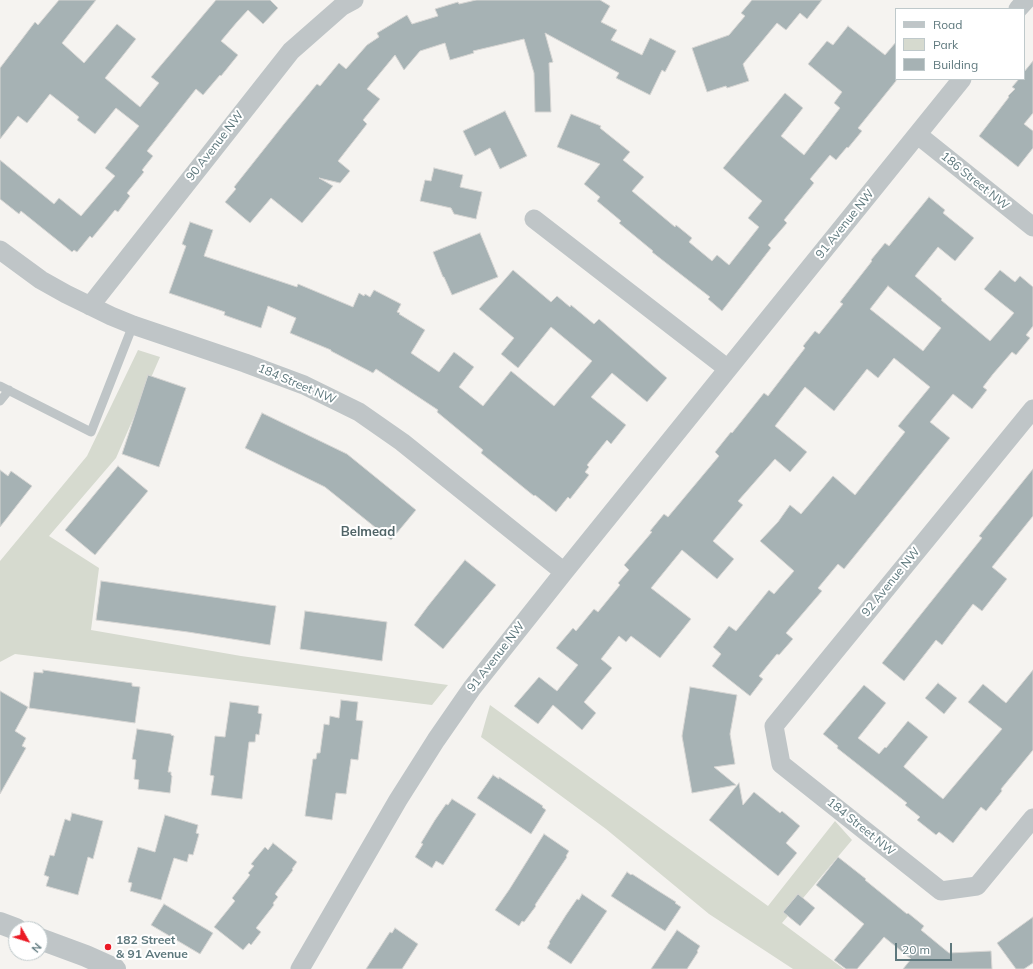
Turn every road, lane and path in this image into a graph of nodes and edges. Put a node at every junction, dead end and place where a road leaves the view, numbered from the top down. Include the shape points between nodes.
1 (354, 0) edge
2 (1026, 0) edge
3 (1019, 8) edge
4 (961, 80) edge
5 (918, 135) junction
6 (534, 219) dead end
7 (1033, 227) edge
8 (1, 251) edge
9 (90, 306) junction
10 (133, 325) junction
11 (728, 369) junction
12 (0, 386) edge
13 (9, 390) junction
14 (0, 401) edge
15 (1033, 409) edge
16 (564, 572) junction
17 (781, 764) joint
18 (1033, 818) edge
19 (48, 941) edge
20 (115, 969) edge
21 (300, 969) edge

1 - 9 street, 90 Avenue NW via 341,7 291,51
2 - 3 street
4 - 5 street, 91 Avenue NW
5 - 7 street, 186 Street NW
5 - 11 street, 91 Avenue NW
6 - 11 street
8 - 9 street, 184 Street NW via 41,280
9 - 10 street, 184 Street NW
10 - 13 lane via 91,432
10 - 16 street, 184 Street NW via 245,362 304,385 359,412 402,442
11 - 16 street, 91 Avenue NW
12 - 13 lane
13 - 14 lane
15 - 17 street, 92 Avenue NW via 774,726
16 - 21 street, 91 Avenue NW via 472,688 436,740 398,800
17 - 18 street, 184 Street NW via 942,891 977,886
19 - 20 street

